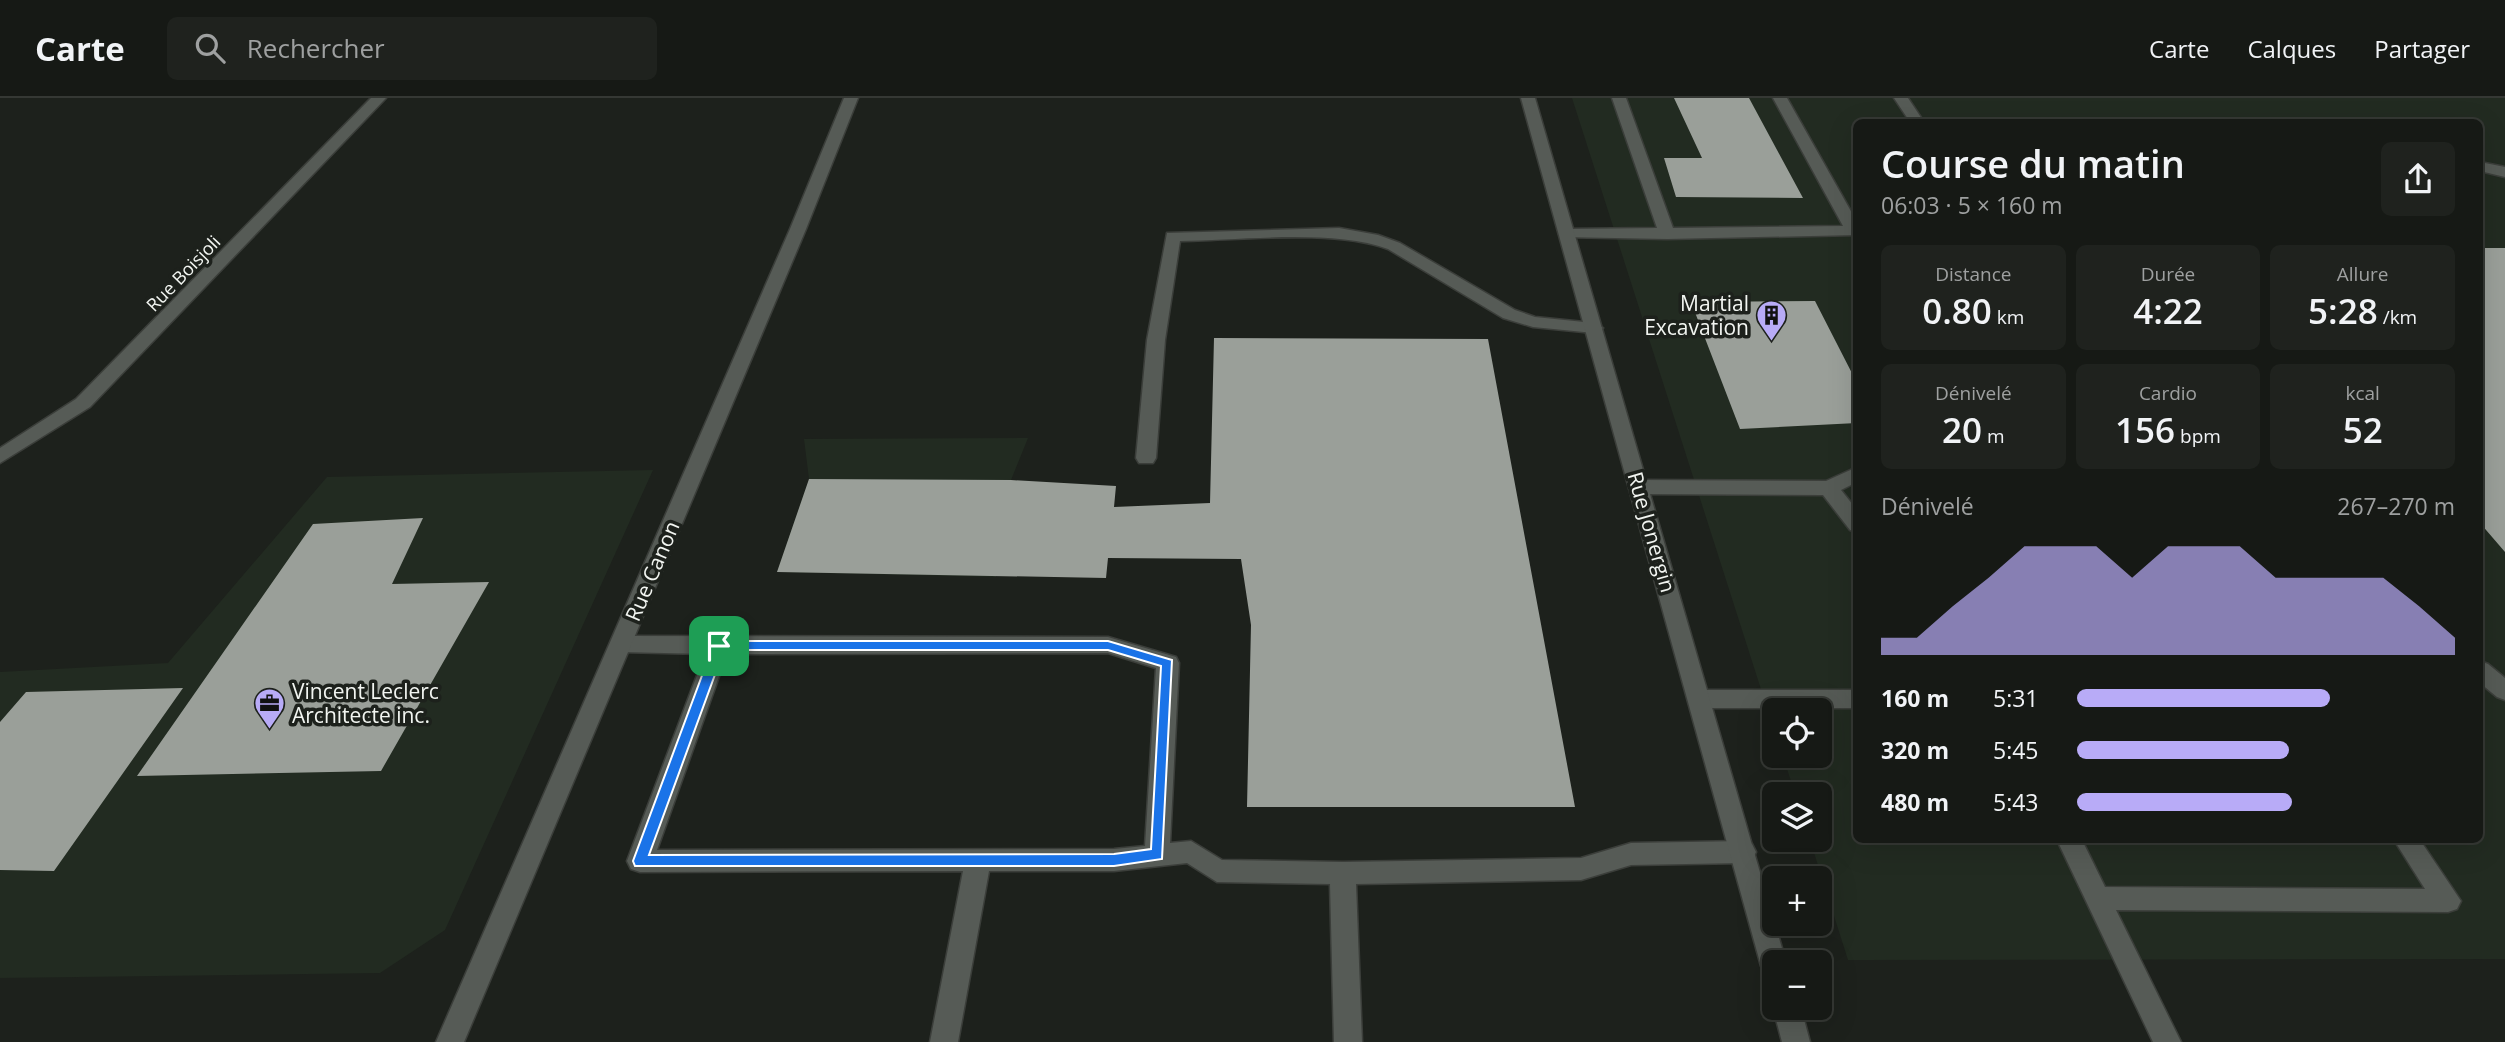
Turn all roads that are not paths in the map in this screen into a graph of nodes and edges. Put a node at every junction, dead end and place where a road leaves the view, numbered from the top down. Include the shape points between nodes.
1 (379, 98) edge
2 (850, 98) edge
3 (1528, 98) edge
4 (1619, 98) edge
5 (1780, 98) edge
6 (1901, 98) edge
7 (1915, 119) edge
8 (2483, 168) edge
9 (2505, 172) edge
10 (1853, 229) edge
11 (1853, 231) edge
12 (1567, 234) junction
13 (1667, 234) junction
14 (1594, 328) junction
15 (0, 457) edge
16 (1146, 458) dead end
17 (1853, 475) edge
18 (1639, 487) junction
19 (1829, 488) junction
20 (1853, 518) edge
21 (621, 644) junction
22 (719, 646) junction
23 (2483, 673) edge
24 (2505, 691) edge
25 (1700, 699) junction
26 (1853, 699) edge
27 (2070, 843) edge
28 (2408, 843) edge
29 (1743, 852) junction
30 (1157, 854) junction
31 (978, 860) junction
32 (1343, 873) junction
33 (2097, 898) junction
34 (1770, 950) edge
35 (1790, 1020) edge
36 (450, 1042) edge
37 (944, 1042) edge
38 (1348, 1042) edge
39 (1796, 1042) edge
40 (2167, 1042) edge

1 - 15 street, Rue Boisjoli via 83,403
2 - 21 street, Rue Canon
3 - 12 street, Rue Jonergin
4 - 13 street
5 - 10 street
6 - 7 street
8 - 9 street
11 - 13 street
12 - 13 street
12 - 14 street, Rue Jonergin
14 - 16 street via 1533,322 1509,314 1378,240 1339,233 1173,236 1156,340
14 - 18 street, Rue Jonergin
17 - 19 street
18 - 19 street
18 - 25 street, Rue Jonergin
19 - 20 street
21 - 22 street
21 - 36 street, Rue Canon
22 - 30 street via 1108,645 1168,663
22 - 31 street via 640,861
23 - 24 street
25 - 26 street
25 - 29 street, Rue Jonergin
27 - 33 street
28 - 33 street via 2448,901
29 - 32 street via 1631,854 1581,869
29 - 34 street, Rue Jonergin
30 - 31 street via 1114,860
30 - 32 street via 1191,852 1217,871
31 - 37 street
32 - 38 street
33 - 40 street
35 - 39 street

